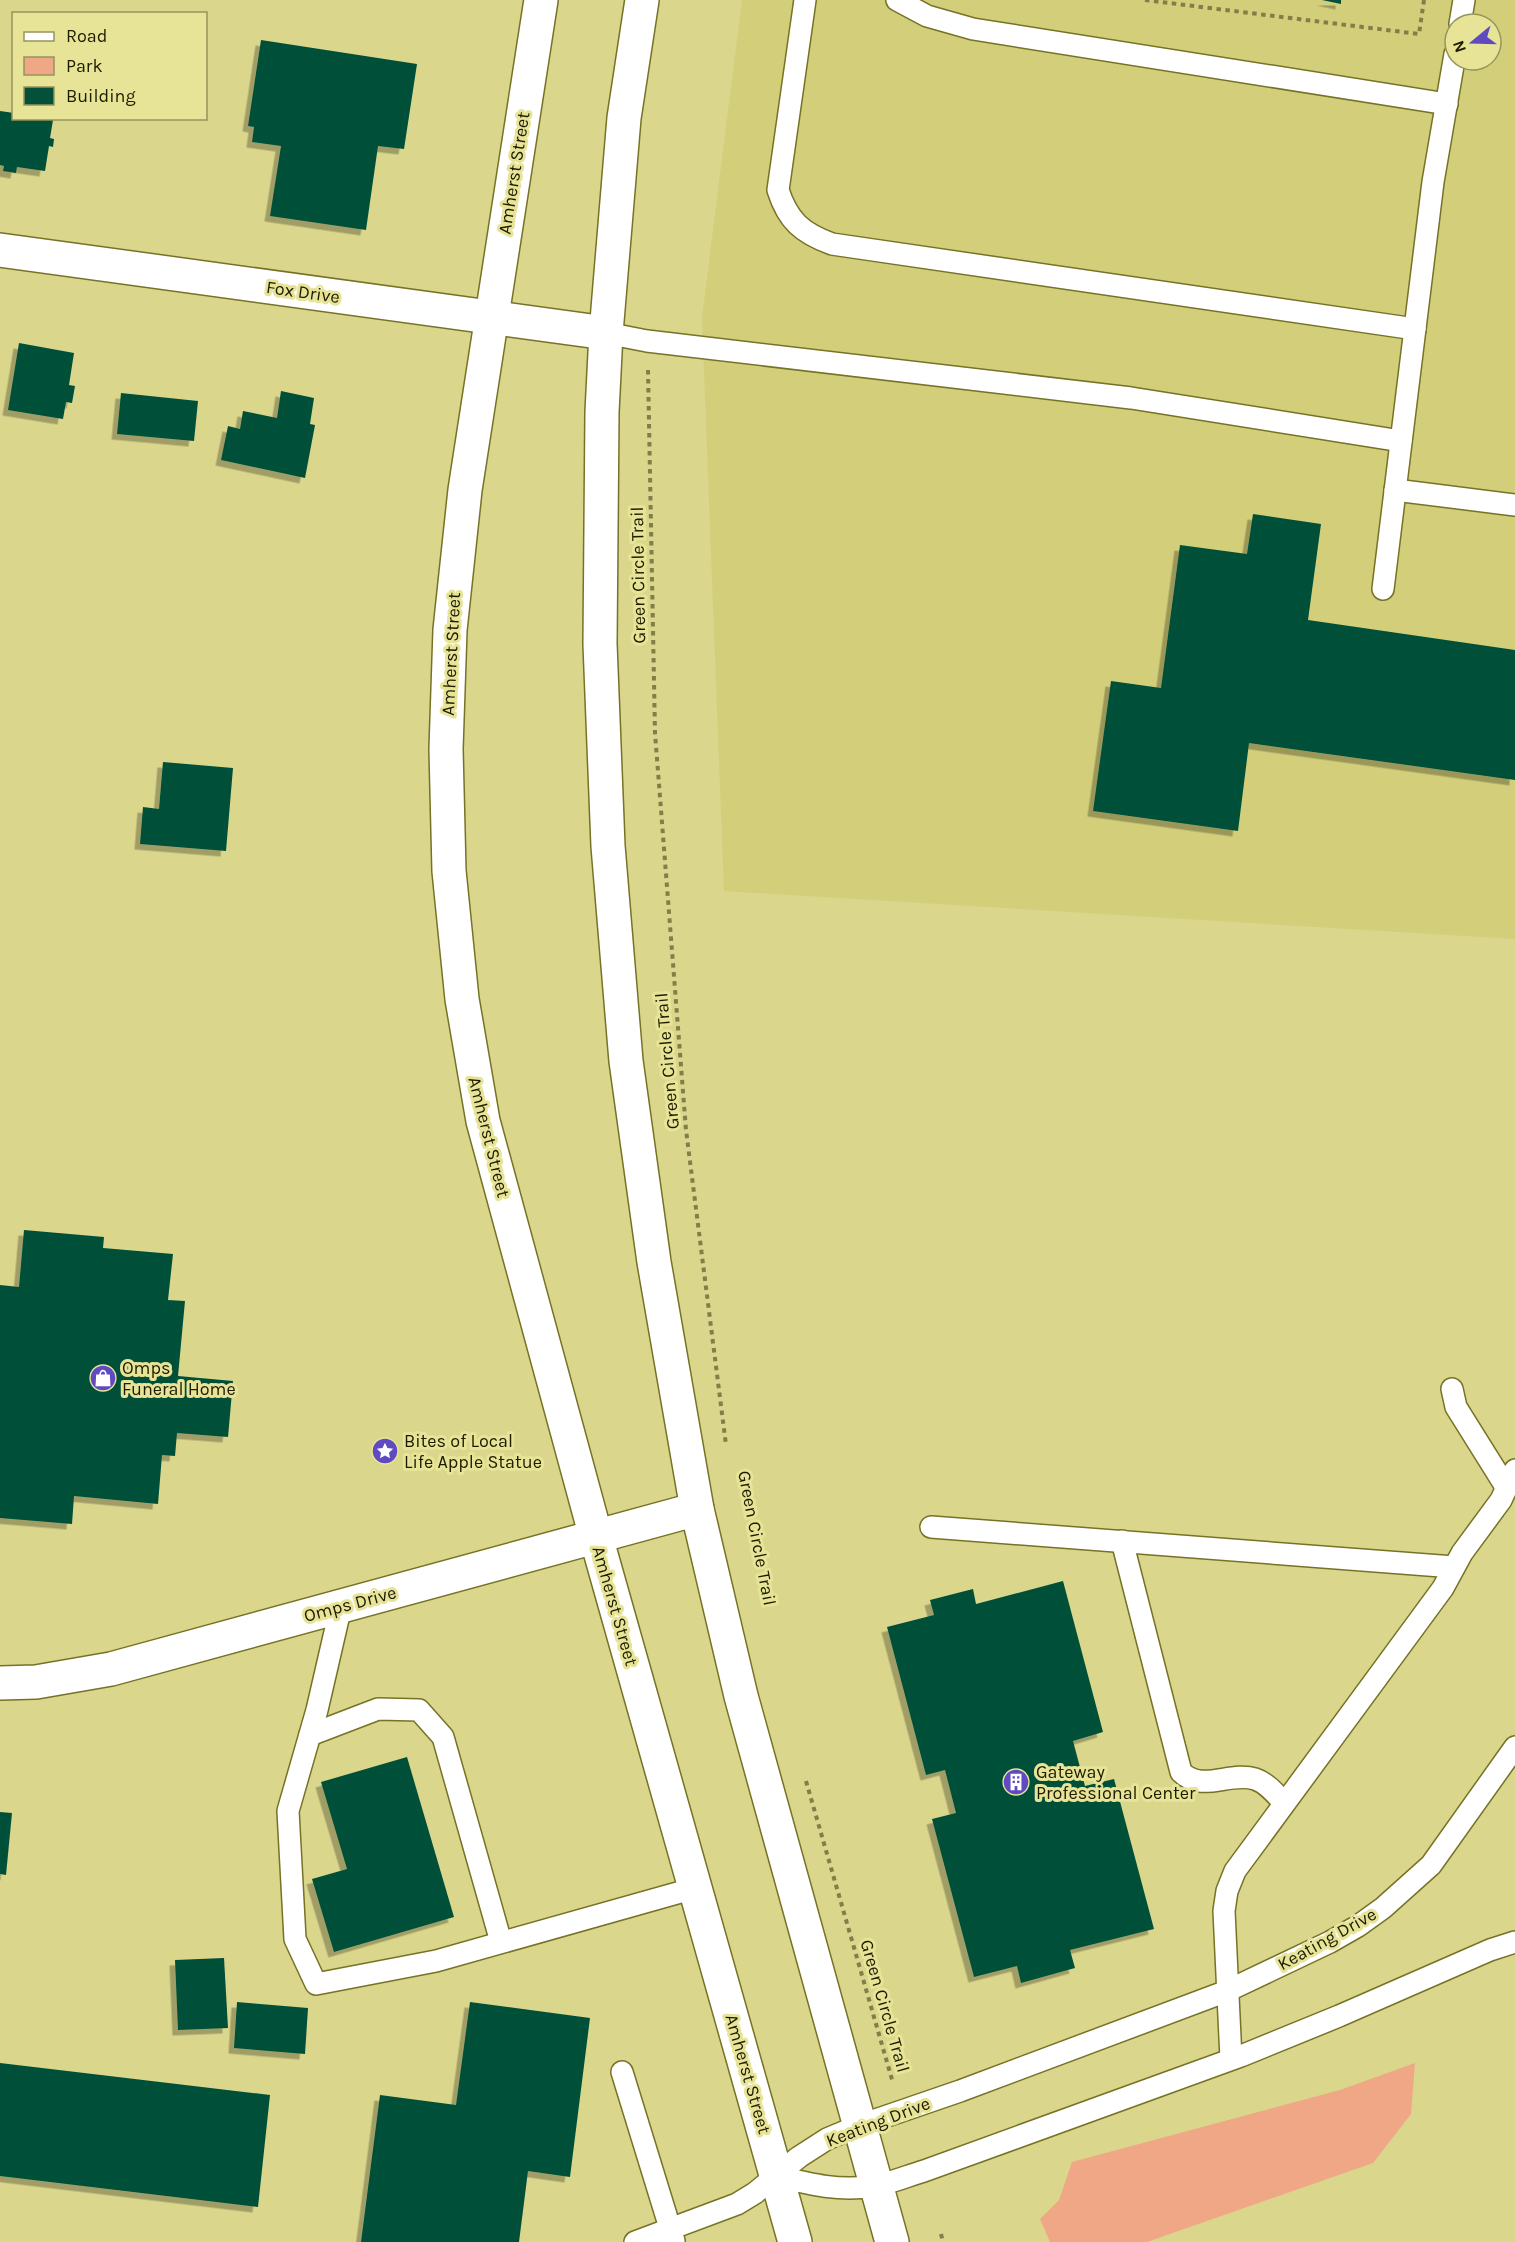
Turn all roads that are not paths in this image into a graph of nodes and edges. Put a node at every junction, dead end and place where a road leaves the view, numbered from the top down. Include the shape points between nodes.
1 (541, 0) edge
2 (631, 0) edge
3 (642, 0) edge
4 (805, 0) edge
5 (897, 0) edge
6 (636, 38) junction
7 (1452, 72) edge
8 (1447, 104) junction
9 (0, 250) edge
10 (492, 318) junction
11 (1415, 329) junction
12 (606, 333) junction
13 (1401, 441) junction
14 (1395, 490) junction
15 (1515, 505) edge
16 (1383, 589) dead end
17 (1452, 1389) dead end
18 (1510, 1479) edge
19 (697, 1509) junction
20 (931, 1527) dead end
21 (596, 1537) junction
22 (1122, 1541) junction
23 (1454, 1567) junction
24 (341, 1606) junction
25 (0, 1683) edge
26 (310, 1735) junction
27 (1515, 1748) edge
28 (1284, 1803) junction
29 (696, 1888) junction
30 (501, 1942) junction
31 (1515, 1942) edge
32 (1227, 1991) junction
33 (1232, 2059) junction
34 (622, 2072) dead end
35 (858, 2126) junction
36 (777, 2176) junction
37 (875, 2186) junction
38 (672, 2235) edge
39 (635, 2242) edge
40 (795, 2242) edge
41 (892, 2242) edge

1 - 10 main road, Amherst Street
2 - 6 main road
3 - 6 main road
4 - 11 lane via 778,190 793,221 811,236 832,244
5 - 8 lane via 927,16 973,29
6 - 12 main road via 624,118
7 - 8 lane
8 - 11 lane
9 - 10 main road, Fox Drive
10 - 12 main road, Fox Drive
10 - 21 main road, Amherst Street via 465,490 450,630 446,749 449,871 462,999 483,1121
11 - 13 lane
12 - 13 lane via 1131,398
12 - 19 main road via 600,644 608,846 630,1085 654,1262
13 - 14 lane
14 - 15 lane
14 - 16 lane
17 - 18 lane via 1456,1407
18 - 23 lane via 1501,1500
19 - 21 main road, Omps Drive
19 - 35 main road via 741,1696
20 - 22 lane
21 - 24 main road, Omps Drive
21 - 29 main road, Amherst Street
22 - 23 lane
22 - 28 lane via 1179,1769 1189,1778 1207,1782 1254,1779
23 - 28 lane via 1443,1588
24 - 25 main road, Omps Drive via 111,1669 36,1682
24 - 26 lane
26 - 30 lane via 378,1709 419,1710 443,1737
26 - 30 lane via 288,1811 295,1939 316,1984 436,1961
27 - 32 lane, Keating Drive via 1431,1865 1392,1901 1329,1942
28 - 32 lane via 1242,1862 1227,1891
29 - 30 lane
29 - 36 main road, Amherst Street
31 - 33 lane
32 - 33 lane
32 - 35 lane, Keating Drive
33 - 37 lane via 946,2164
34 - 38 lane
35 - 36 lane, Keating Drive via 827,2139
35 - 37 main road
36 - 37 lane via 818,2186
36 - 38 lane, Keating Drive via 737,2204
36 - 40 main road, Amherst Street
37 - 41 main road
38 - 39 lane, Keating Drive

